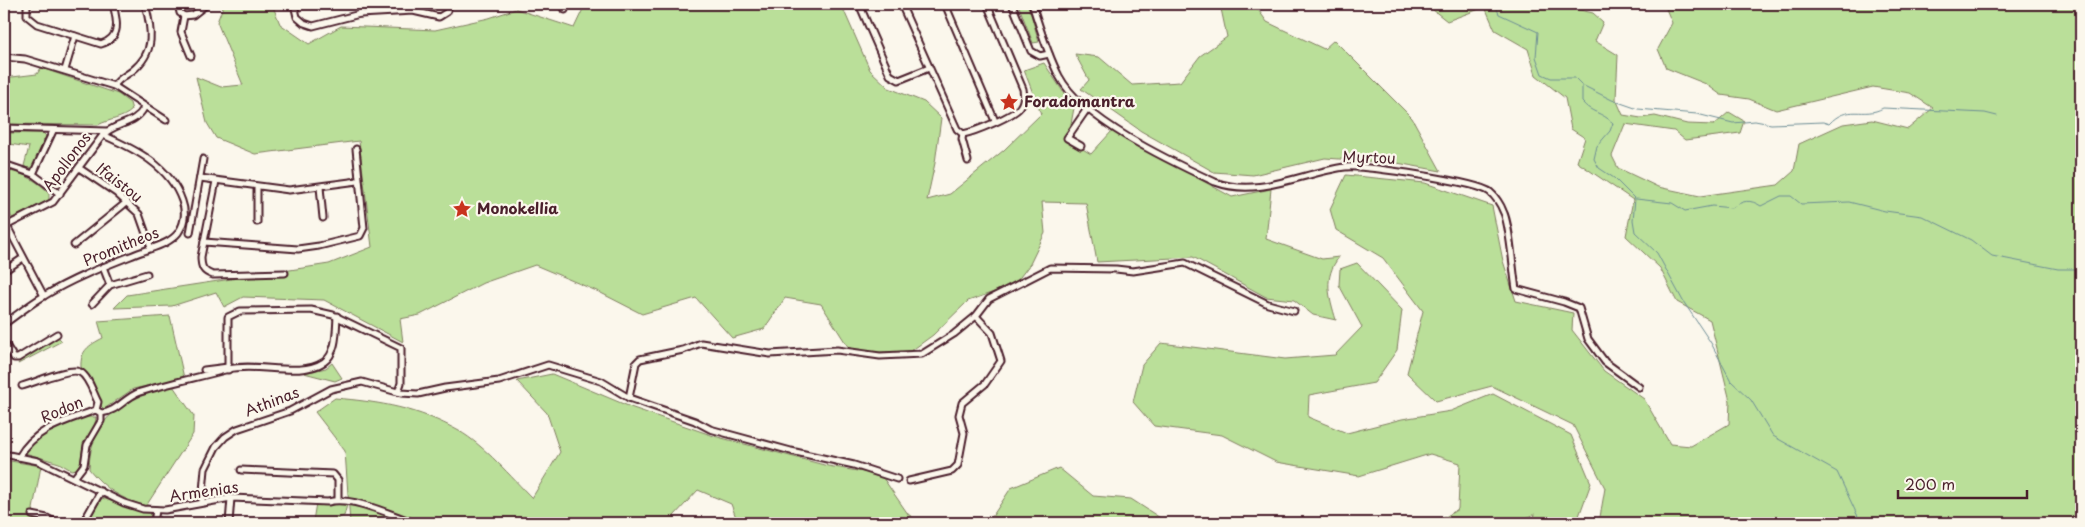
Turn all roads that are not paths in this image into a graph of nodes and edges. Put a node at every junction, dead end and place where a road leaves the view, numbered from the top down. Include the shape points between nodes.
1 (26, 4) edge
2 (113, 4) edge
3 (146, 4) edge
4 (178, 4) edge
5 (207, 4) edge
6 (294, 4) edge
7 (359, 4) edge
8 (449, 4) edge
9 (563, 4) edge
10 (859, 4) edge
11 (901, 4) edge
12 (945, 4) edge
13 (987, 4) edge
14 (1012, 4) edge
15 (1032, 4) edge
16 (565, 10) dead end
17 (360, 14) junction
18 (184, 16) junction
19 (75, 36) junction
20 (1049, 54) junction
21 (191, 56) dead end
22 (4, 57) edge
23 (929, 68) junction
24 (65, 70) junction
25 (114, 86) junction
26 (144, 108) junction
27 (1088, 110) junction
28 (166, 120) dead end
29 (995, 121) junction
30 (4, 128) edge
31 (53, 131) junction
32 (105, 133) junction
33 (963, 134) junction
34 (1081, 146) dead end
35 (356, 149) dead end
36 (203, 159) dead end
37 (968, 161) dead end
38 (4, 164) edge
39 (79, 168) junction
40 (33, 174) junction
41 (200, 178) junction
42 (216, 181) junction
43 (358, 181) junction
44 (257, 187) junction
45 (320, 187) junction
46 (60, 194) junction
47 (127, 202) junction
48 (323, 218) dead end
49 (185, 219) junction
50 (192, 221) junction
51 (257, 222) dead end
52 (5, 227) edge
53 (190, 233) dead end
54 (204, 242) junction
55 (74, 246) dead end
56 (151, 248) junction
57 (23, 258) junction
58 (103, 267) junction
59 (4, 271) edge
60 (285, 273) dead end
61 (147, 274) dead end
62 (110, 285) junction
63 (44, 296) junction
64 (92, 304) dead end
65 (1294, 311) dead end
66 (337, 316) junction
67 (976, 316) junction
68 (4, 324) edge
69 (57, 334) dead end
70 (4, 342) edge
71 (228, 368) junction
72 (204, 370) dead end
73 (22, 386) dead end
74 (1639, 387) dead end
75 (398, 392) junction
76 (629, 398) junction
77 (96, 410) junction
78 (101, 414) junction
79 (4, 454) edge
80 (19, 457) junction
81 (241, 470) dead end
82 (74, 478) junction
83 (897, 479) dead end
84 (908, 481) dead end
85 (101, 491) junction
86 (231, 498) junction
87 (338, 499) junction
88 (202, 502) junction
89 (156, 510) junction
90 (32, 515) dead end
91 (56, 523) edge
92 (83, 523) edge
93 (154, 523) edge
94 (229, 523) edge
95 (415, 523) edge

1 - 19 street via 27,16 37,24
2 - 19 street via 117,24 115,35 109,41 101,44
3 - 25 street via 152,30 148,51 138,66
4 - 18 street
5 - 18 street via 193,16
6 - 17 street via 297,17 313,26
7 - 17 street
8 - 17 street via 447,12 439,18 414,11
9 - 16 street
10 - 23 street via 890,75 899,80
11 - 23 street
12 - 29 street
13 - 29 street via 1024,98 1014,114
14 - 20 street via 1031,51 1040,56
15 - 20 street, Myrtou
18 - 21 street via 181,32
19 - 24 street
20 - 27 street, Myrtou via 1075,99
22 - 24 street
23 - 33 street via 957,129
24 - 25 street
25 - 26 street
26 - 28 street
26 - 32 street, Apollonos via 135,120
27 - 34 street via 1067,138
27 - 74 street, Myrtou via 1100,120 1193,172 1232,188 1288,181 1346,167 1398,172 1490,192 1504,212 1516,289 1579,308 1588,339 1605,362
29 - 33 street
30 - 31 street
31 - 32 street
31 - 40 street
32 - 39 street, Apollonos
32 - 49 street via 171,177 184,206
33 - 37 street
35 - 43 street
36 - 41 street
38 - 40 street
39 - 46 street, Apollonos
39 - 47 street, Ifaistou
40 - 46 street
41 - 42 street
41 - 50 street
42 - 44 street
42 - 54 street
43 - 45 street
43 - 54 street via 364,228 360,236 298,249
44 - 45 street via 289,190
44 - 51 street
45 - 48 street
46 - 52 street, Apollonos via 53,202
47 - 55 street
47 - 56 street, Ifaistou via 138,214
49 - 50 street
49 - 56 street, Promitheos via 170,240
50 - 53 street
52 - 57 street
54 - 60 street via 201,266 213,276
56 - 58 street, Promitheos
57 - 59 street
57 - 63 street
58 - 62 street
58 - 63 street, Promitheos
61 - 62 street
62 - 64 street
63 - 68 street, Promitheos
65 - 67 street via 1260,300 1185,263 1133,271 1050,268 989,299
66 - 71 street via 334,347 322,364 282,369
66 - 71 street via 311,310 240,311 228,317
66 - 75 street via 401,348
67 - 76 street via 922,354 880,356 837,350 770,354 701,343 640,359 636,363
67 - 84 street via 992,333 1001,361 985,384 962,403 958,415 964,433 958,465 952,471
69 - 70 street via 18,358 14,358
71 - 72 street
71 - 78 street via 139,392
73 - 77 street via 71,371 80,372 87,378 98,402
75 - 76 street, Athinas via 430,393 499,381 548,365 600,380
75 - 88 street, Athinas via 362,382 340,386 290,411 237,429 221,442 209,460 203,480
76 - 83 street, Athinas via 710,429
77 - 78 street
77 - 80 street, Rodon via 45,429 34,436
78 - 82 street via 101,421 87,446 84,465
79 - 80 street, Armenias
80 - 82 street, Armenias via 38,461
81 - 87 street via 333,474 338,480
82 - 85 street, Armenias
85 - 89 street, Armenias via 143,509
85 - 92 street
86 - 87 street, Armenias via 328,502
86 - 88 street, Armenias
86 - 94 street
87 - 95 street, Armenias
88 - 89 street, Armenias
89 - 93 street
90 - 91 street

